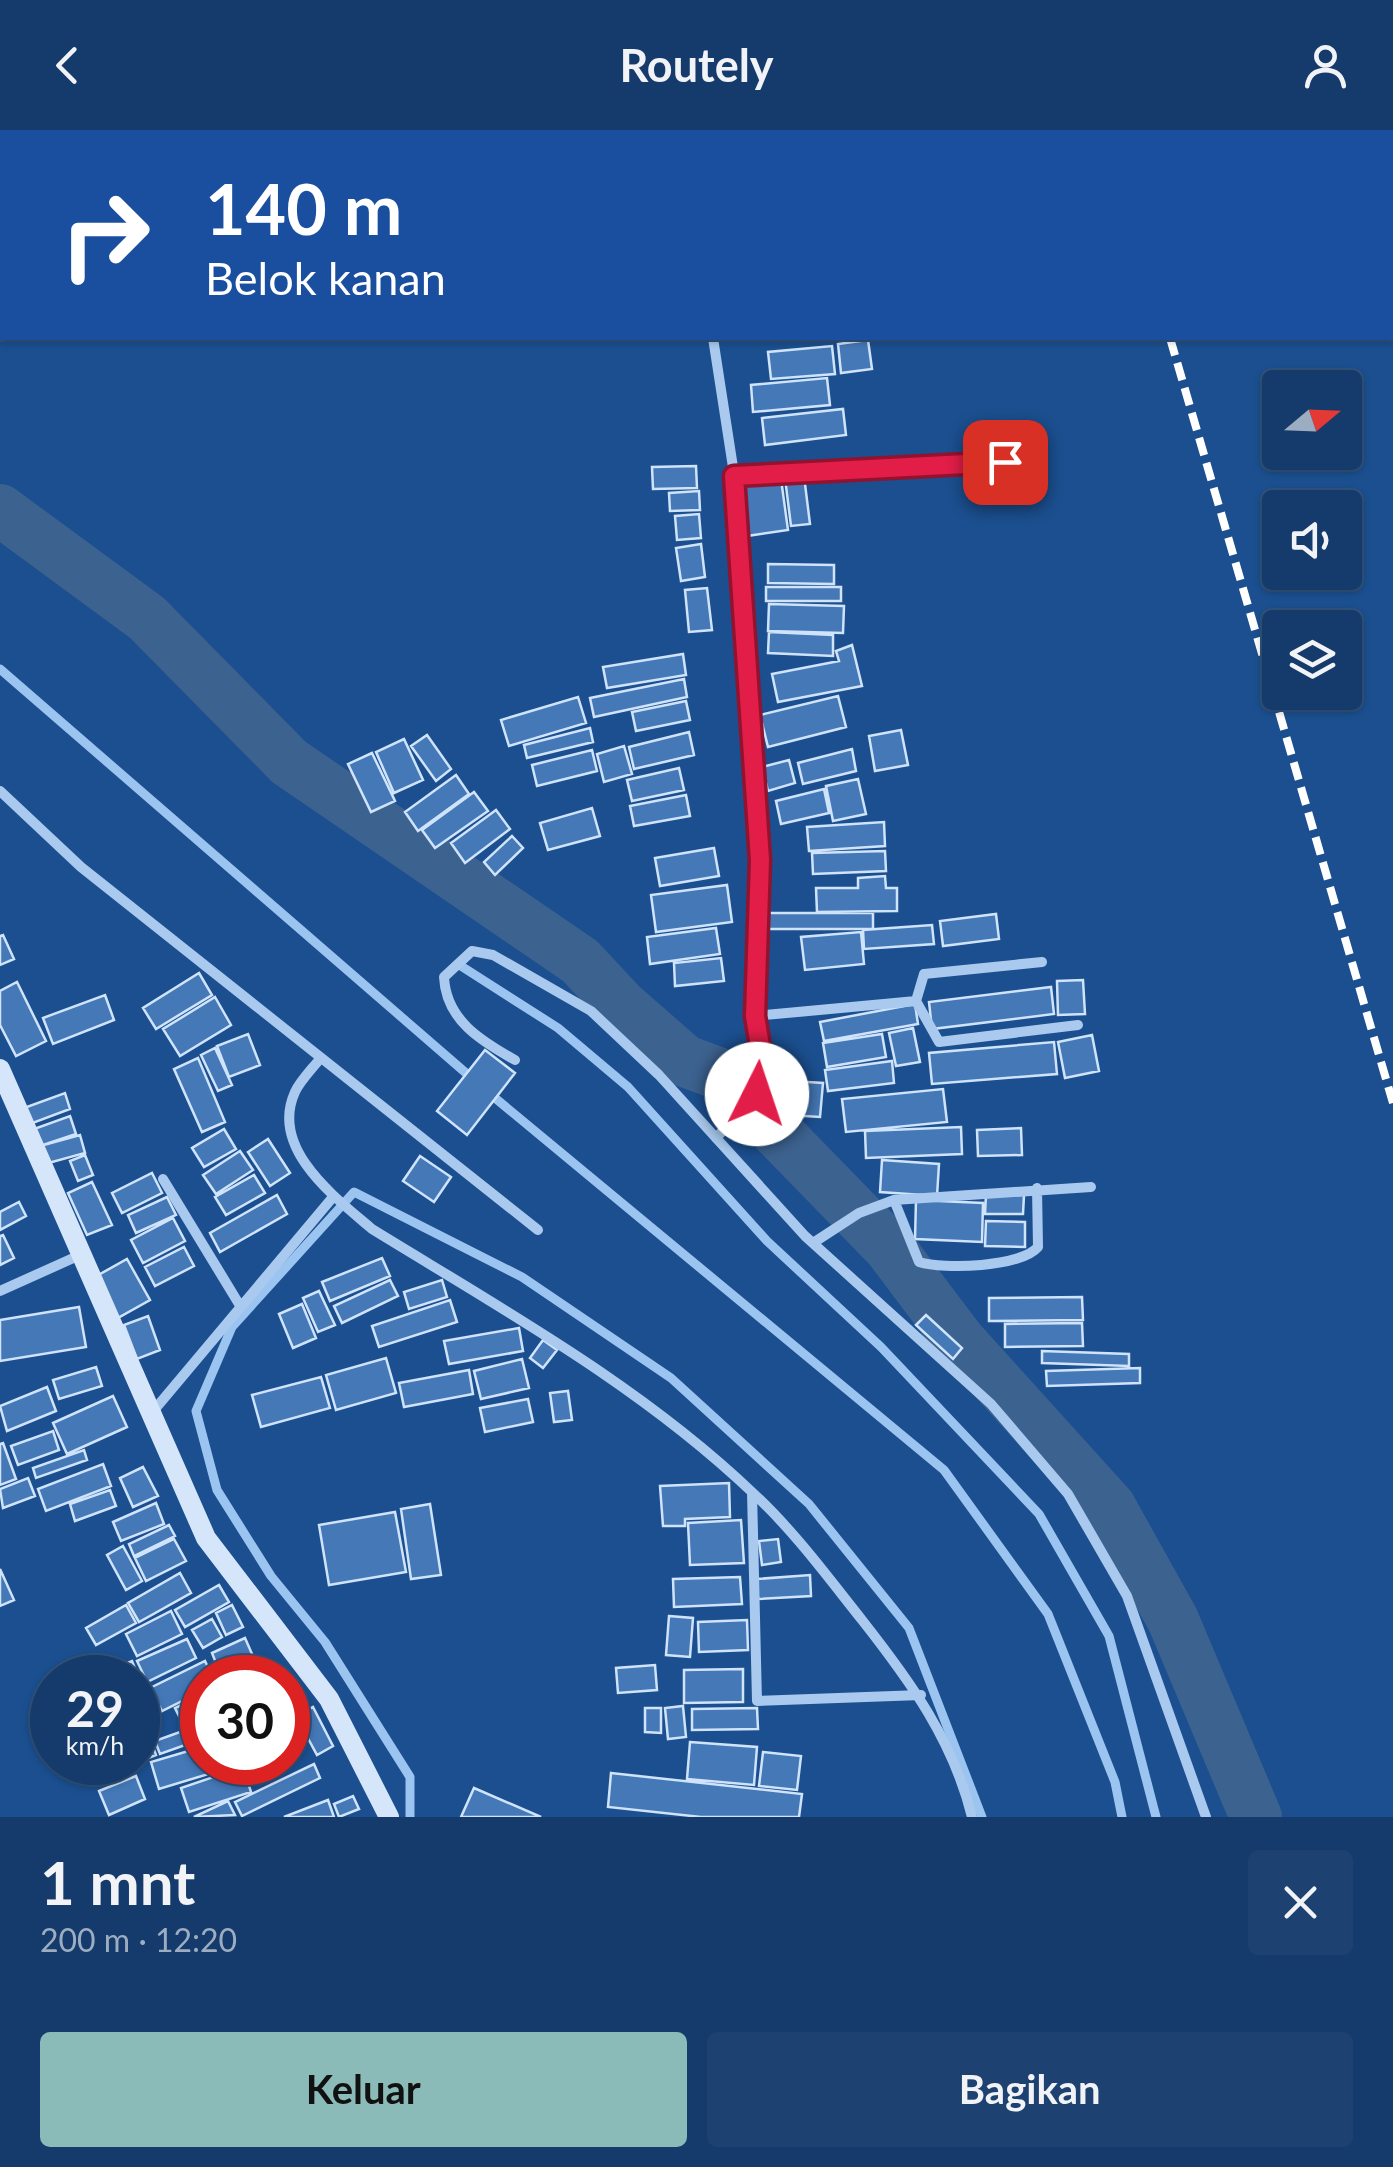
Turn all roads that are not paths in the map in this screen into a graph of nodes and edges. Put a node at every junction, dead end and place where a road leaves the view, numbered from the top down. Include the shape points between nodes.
1 (713, 340) edge
2 (1005, 462) dead end
3 (734, 476) junction
4 (0, 791) edge
5 (1042, 962) dead end
6 (916, 1001) junction
7 (755, 1016) junction
8 (1078, 1025) dead end
9 (319, 1060) junction
10 (515, 1060) dead end
11 (0, 1069) edge
12 (716, 1138) junction
13 (163, 1179) dead end
14 (1091, 1187) dead end
15 (1038, 1188) junction
16 (336, 1200) junction
17 (894, 1200) junction
18 (538, 1230) dead end
19 (812, 1243) junction
20 (80, 1255) junction
21 (0, 1291) edge
22 (239, 1304) junction
23 (150, 1416) junction
24 (752, 1492) junction
25 (921, 1695) junction
26 (389, 1817) edge
27 (972, 1817) edge
28 (1206, 1817) edge

1 - 3 street
2 - 3 street
3 - 7 street via 760,860
4 - 9 street via 80,867
5 - 6 street via 936,970 920,978
6 - 7 street
6 - 8 street via 939,1042
7 - 12 street via 763,1064 757,1094
9 - 16 street via 295,1093 290,1116 306,1167
9 - 18 street
10 - 12 street via 483,1042 445,998 444,977 472,951 493,955 591,1010
11 - 20 street
12 - 19 street
13 - 22 street
14 - 15 street
15 - 17 street
15 - 17 street via 1038,1246 1018,1261 919,1262
16 - 22 street
16 - 24 street via 636,1396
17 - 19 street
19 - 28 street via 991,1404 1068,1494 1127,1596
20 - 21 street
20 - 23 street
22 - 23 street
23 - 26 street via 206,1538 329,1699
24 - 25 street
24 - 25 street via 757,1701
25 - 27 street

